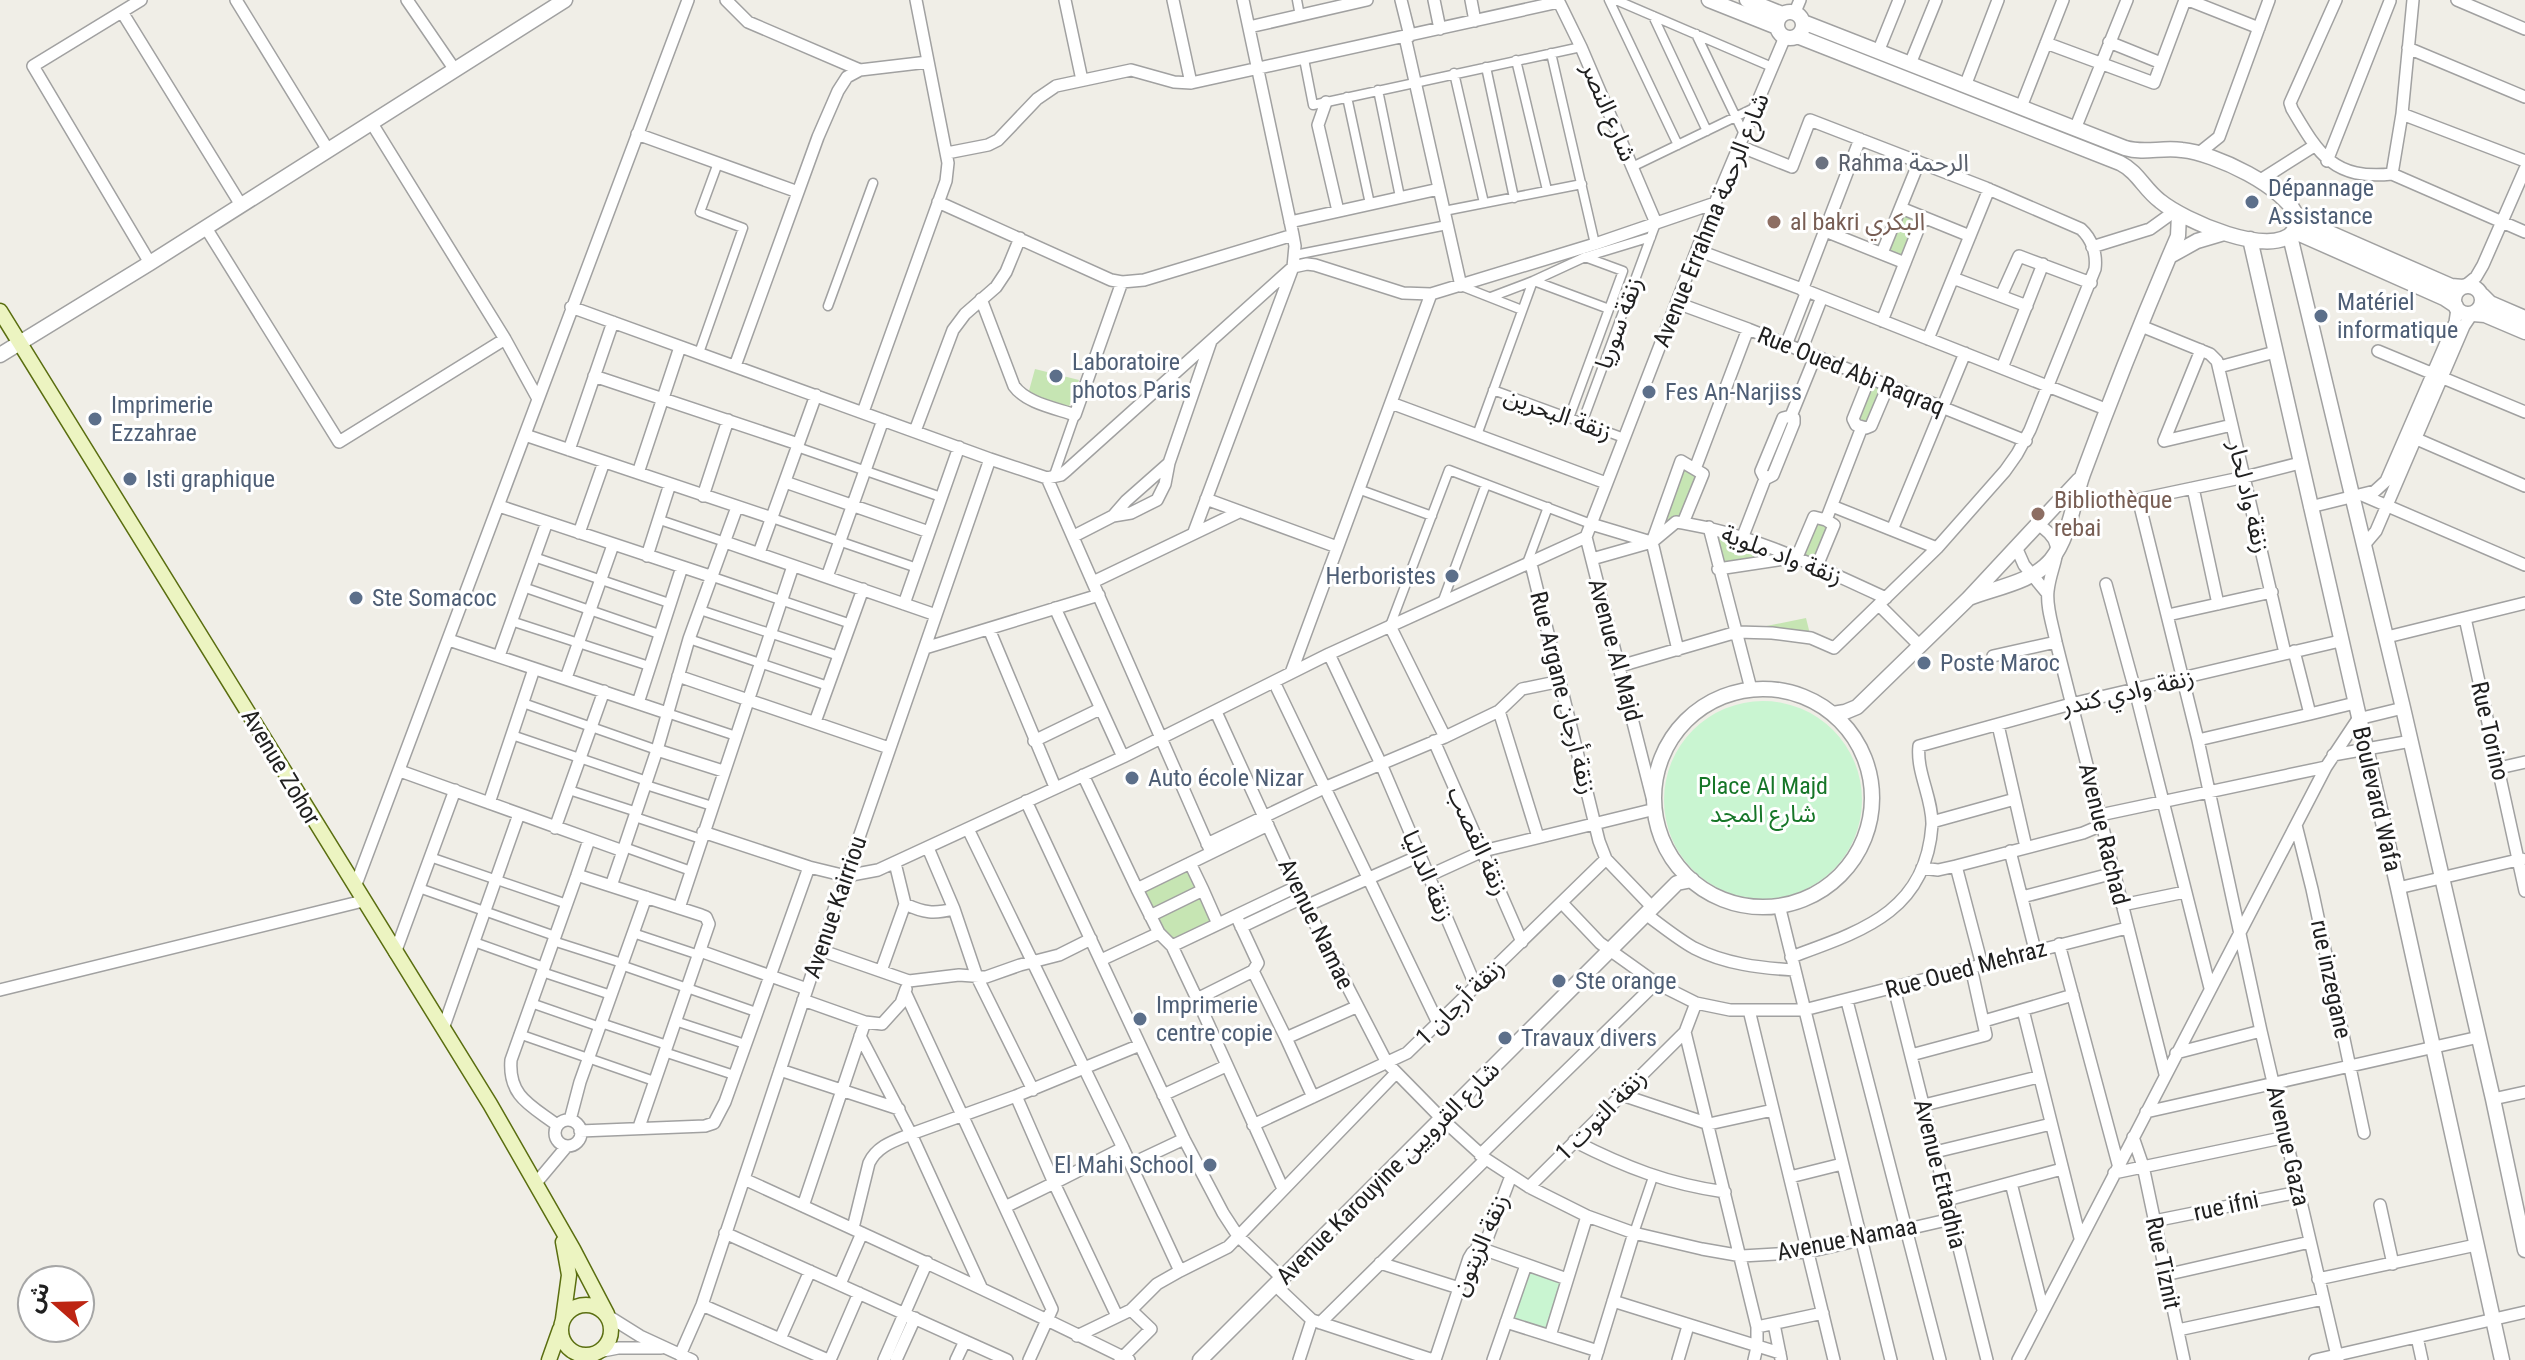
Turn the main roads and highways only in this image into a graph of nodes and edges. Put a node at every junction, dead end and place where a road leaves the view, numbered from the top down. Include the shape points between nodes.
1 (0, 311) edge
2 (559, 1226) junction
3 (607, 1315) junction
4 (562, 1322) junction
5 (590, 1356) edge
6 (549, 1360) edge

1 - 2 main road, Avenue Zohor via 490,1104
2 - 3 main road, Avenue Zohor
2 - 4 main road, Avenue Zohor via 569,1275
3 - 4 main road via 584,1304 569,1310
3 - 5 main road via 607,1344
4 - 5 main road via 568,1347
4 - 6 main road, Avenue Zohor

